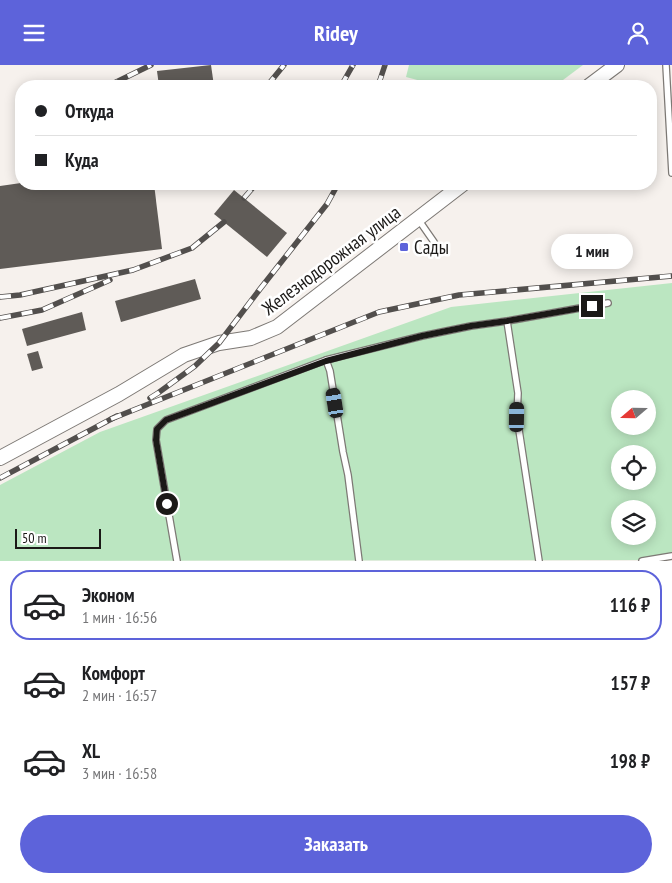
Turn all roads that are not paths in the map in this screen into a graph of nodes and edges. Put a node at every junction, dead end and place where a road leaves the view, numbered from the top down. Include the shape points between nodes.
1 (616, 65) edge
2 (666, 65) edge
3 (597, 80) edge
4 (672, 173) edge
5 (455, 190) edge
6 (418, 219) junction
7 (434, 242) dead end
8 (608, 303) dead end
9 (507, 321) junction
10 (326, 361) junction
11 (0, 458) edge
12 (672, 556) edge
13 (176, 561) edge
14 (359, 561) edge
15 (539, 561) edge
16 (642, 561) edge

1 - 3 street
2 - 4 lane
5 - 6 street, Железнодорожная улица
6 - 7 lane
6 - 11 street, Железнодорожная улица via 278,327 251,338 219,343 184,355
8 - 9 lane
9 - 10 lane via 422,336
9 - 15 lane via 518,393 517,417
10 - 13 lane via 166,420 157,429 156,440
10 - 14 lane via 348,475
12 - 16 lane

